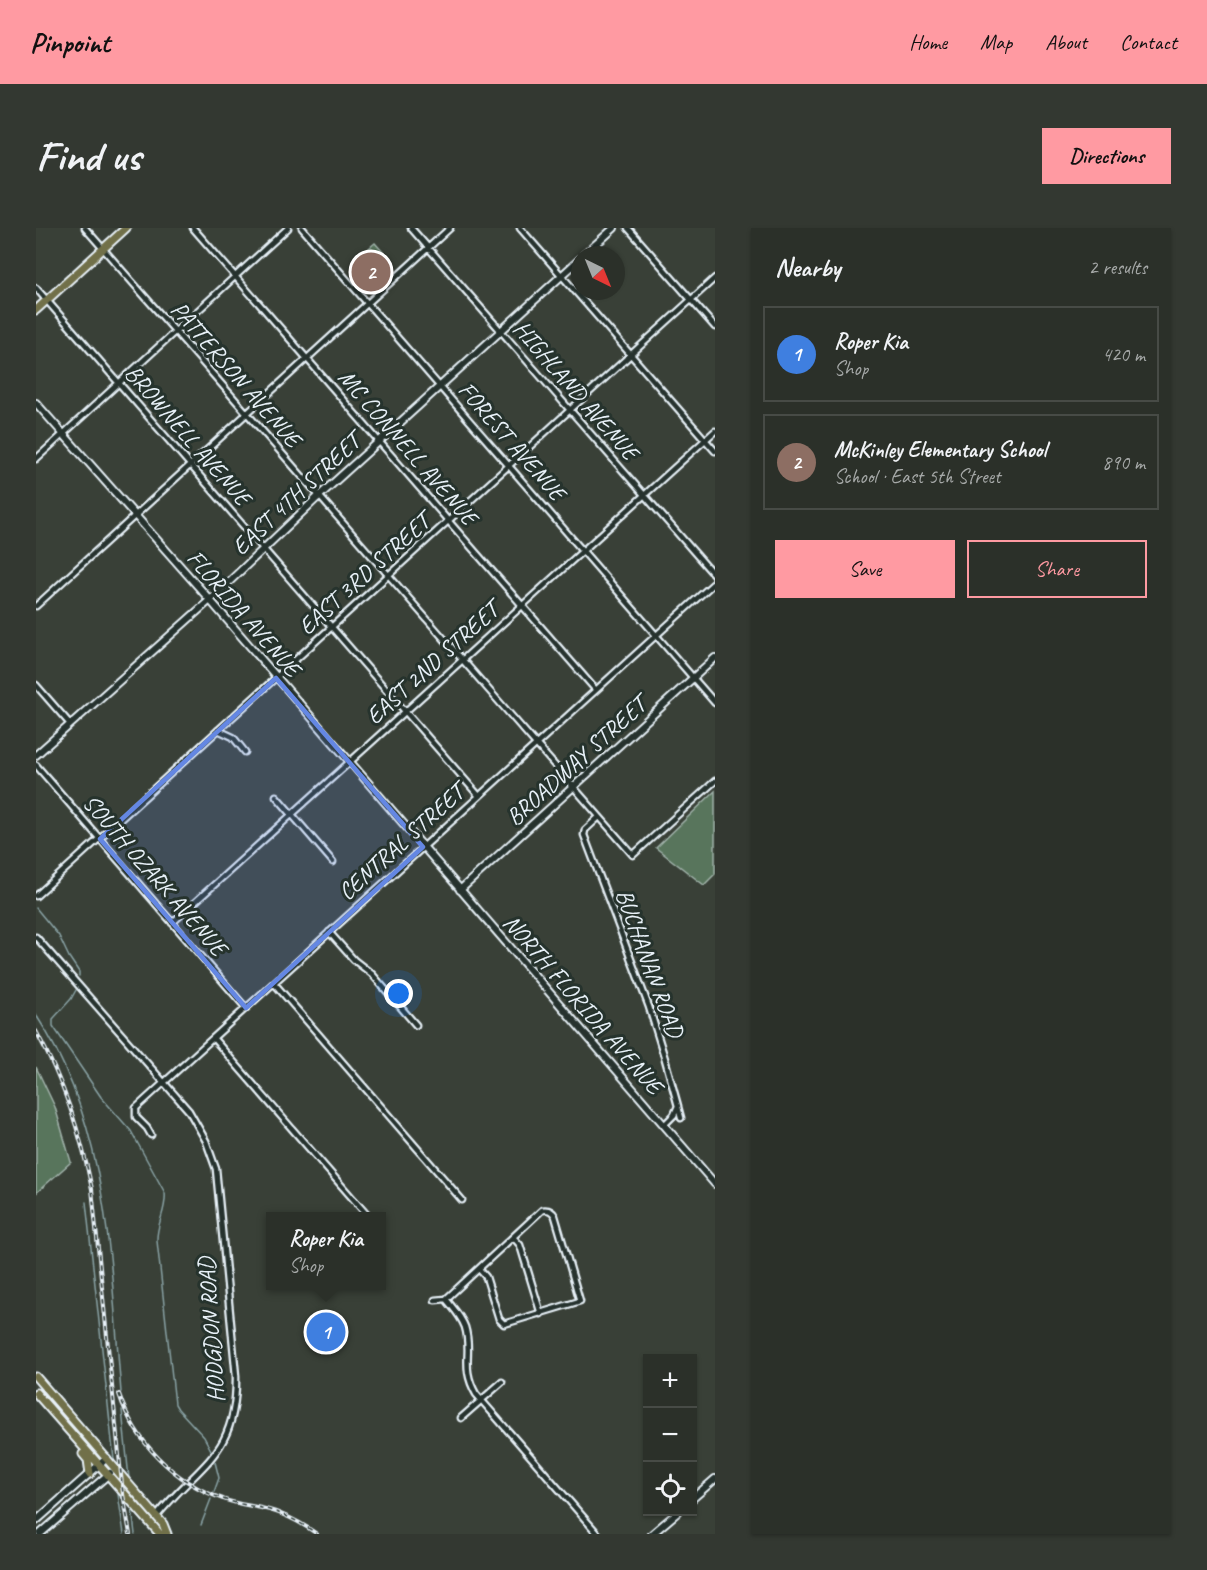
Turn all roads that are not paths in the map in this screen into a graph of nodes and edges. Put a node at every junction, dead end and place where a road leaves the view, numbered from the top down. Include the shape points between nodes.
1 (85, 228) edge
2 (126, 228) edge
3 (193, 228) edge
4 (288, 228) edge
5 (302, 228) edge
6 (411, 228) edge
7 (450, 228) edge
8 (520, 228) edge
9 (614, 228) edge
10 (628, 228) edge
11 (594, 246) edge
12 (429, 247) junction
13 (103, 249) junction
14 (571, 267) edge
15 (562, 275) junction
16 (235, 276) junction
17 (715, 278) edge
18 (36, 288) edge
19 (691, 299) junction
20 (47, 300) junction
21 (368, 303) junction
22 (36, 310) edge
23 (715, 327) edge
24 (175, 331) junction
25 (501, 331) junction
26 (631, 355) junction
27 (307, 358) junction
28 (119, 382) junction
29 (440, 386) junction
30 (36, 403) edge
31 (570, 410) junction
32 (247, 413) junction
33 (715, 431) edge
34 (63, 433) junction
35 (705, 440) junction
36 (380, 441) junction
37 (715, 450) edge
38 (36, 459) edge
39 (190, 465) junction
40 (509, 465) junction
41 (644, 495) junction
42 (319, 496) junction
43 (135, 516) junction
44 (448, 521) junction
45 (264, 549) junction
46 (584, 551) junction
47 (388, 576) junction
48 (715, 576) edge
49 (715, 582) edge
50 (210, 600) junction
51 (523, 605) junction
52 (36, 606) edge
53 (332, 627) junction
54 (657, 634) junction
55 (715, 658) edge
56 (462, 660) junction
57 (276, 678) junction
58 (694, 678) junction
59 (36, 685) edge
60 (595, 689) junction
61 (715, 702) edge
62 (405, 711) junction
63 (70, 724) junction
64 (219, 730) junction
65 (535, 745) junction
66 (245, 752) dead end
67 (36, 755) edge
68 (349, 762) junction
69 (36, 765) edge
70 (715, 780) edge
71 (574, 787) junction
72 (276, 796) dead end
73 (479, 796) junction
74 (292, 814) junction
75 (599, 817) junction
76 (99, 839) junction
77 (423, 847) junction
78 (333, 862) dead end
79 (460, 890) junction
80 (36, 896) edge
81 (172, 923) junction
82 (329, 932) junction
83 (36, 937) edge
84 (274, 983) junction
85 (246, 1008) junction
86 (416, 1025) dead end
87 (213, 1038) junction
88 (164, 1083) junction
89 (677, 1104) junction
90 (681, 1118) dead end
91 (664, 1125) junction
92 (151, 1135) dead end
93 (715, 1184) edge
94 (462, 1200) dead end
95 (365, 1212) edge
96 (513, 1237) junction
97 (479, 1269) junction
98 (446, 1299) junction
99 (435, 1300) dead end
100 (541, 1314) junction
101 (36, 1377) edge
102 (502, 1382) dead end
103 (37, 1394) edge
104 (482, 1400) junction
105 (461, 1418) dead end
106 (107, 1458) junction
107 (99, 1466) junction
108 (115, 1468) junction
109 (90, 1474) junction
110 (107, 1476) junction
111 (715, 1479) edge
112 (697, 1495) edge
113 (673, 1516) edge
114 (156, 1517) junction
115 (36, 1521) edge
116 (40, 1534) edge
117 (160, 1534) edge
118 (167, 1534) edge
119 (598, 1534) edge
120 (652, 1534) edge

1 - 13 street, PATTERSON AVENUE
2 - 13 main road
3 - 16 street, MC CONNELL AVENUE
4 - 16 street
5 - 21 street, FOREST AVENUE
6 - 12 street, HIGHLAND AVENUE
7 - 12 street
8 - 15 street
9 - 11 street
10 - 19 street
12 - 21 street
12 - 25 street, HIGHLAND AVENUE
13 - 20 main road
13 - 24 street, PATTERSON AVENUE
14 - 15 street, EAST 4TH STREET
15 - 25 street, EAST 4TH STREET
15 - 26 street
16 - 24 street
16 - 27 street, MC CONNELL AVENUE
17 - 19 street, EAST 3RD STREET
18 - 20 street, BROWNELL AVENUE
19 - 23 street
19 - 26 street, EAST 3RD STREET
20 - 22 main road
20 - 28 street, BROWNELL AVENUE
21 - 27 street
21 - 29 street, FOREST AVENUE
24 - 28 street
24 - 32 street, PATTERSON AVENUE
25 - 29 street, EAST 4TH STREET
25 - 31 street, HIGHLAND AVENUE
26 - 31 street, EAST 3RD STREET
26 - 35 street
27 - 32 street
27 - 36 street, MC CONNELL AVENUE
28 - 34 street
28 - 39 street, BROWNELL AVENUE
29 - 36 street, EAST 4TH STREET
29 - 40 street, FOREST AVENUE
30 - 34 street, FLORIDA AVENUE
31 - 40 street, EAST 3RD STREET
31 - 41 street, HIGHLAND AVENUE
32 - 39 street
32 - 42 street, PATTERSON AVENUE
33 - 35 street, EAST 2ND STREET
34 - 38 street
34 - 43 street, FLORIDA AVENUE
35 - 37 street
35 - 41 street, EAST 2ND STREET
36 - 42 street, EAST 4TH STREET
36 - 44 street, MC CONNELL AVENUE
39 - 43 street
39 - 45 street, BROWNELL AVENUE
40 - 44 street, EAST 3RD STREET
40 - 46 street, FOREST AVENUE
41 - 46 street, EAST 2ND STREET
41 - 48 street, HIGHLAND AVENUE
42 - 45 street, EAST 4TH STREET
42 - 47 street, PATTERSON AVENUE
43 - 50 street, FLORIDA AVENUE
43 - 52 street
44 - 47 street, EAST 3RD STREET
44 - 51 street, MC CONNELL AVENUE
45 - 50 street, EAST 4TH STREET
45 - 53 street, BROWNELL AVENUE
46 - 51 street, EAST 2ND STREET
46 - 54 street, FOREST AVENUE
47 - 53 street, EAST 3RD STREET
47 - 56 street, PATTERSON AVENUE
49 - 54 street, CENTRAL STREET
50 - 57 street, FLORIDA AVENUE
50 - 63 street, EAST 4TH STREET
51 - 56 street, EAST 2ND STREET
51 - 60 street, MC CONNELL AVENUE
53 - 57 street, EAST 3RD STREET
53 - 62 street, BROWNELL AVENUE
54 - 58 street, FOREST AVENUE
54 - 60 street, CENTRAL STREET
55 - 58 street, BROADWAY STREET
56 - 62 street, EAST 2ND STREET
56 - 65 street, PATTERSON AVENUE
57 - 64 street, EAST 3RD STREET
57 - 68 street, FLORIDA AVENUE
58 - 61 street, FOREST AVENUE
58 - 71 street, BROADWAY STREET
59 - 63 street
60 - 65 street, CENTRAL STREET
62 - 68 street, EAST 2ND STREET
62 - 73 street, BROWNELL AVENUE
63 - 67 street, EAST 4TH STREET
64 - 66 street via 233,737
64 - 76 street, EAST 3RD STREET
65 - 71 street, PATTERSON AVENUE
65 - 73 street, CENTRAL STREET
68 - 74 street, EAST 2ND STREET
68 - 77 street, FLORIDA AVENUE
69 - 76 street, SOUTH OZARK AVENUE
70 - 75 street, PATTERSON AVENUE via 633,855
71 - 75 street, PATTERSON AVENUE
71 - 79 street, BROADWAY STREET
72 - 74 street
73 - 77 street, CENTRAL STREET
74 - 78 street
74 - 81 street, EAST 2ND STREET
75 - 89 street, BUCHANAN ROAD via 585,829 584,835 649,1006
76 - 80 street, EAST 3RD STREET
76 - 81 street, SOUTH OZARK AVENUE
77 - 79 street, NORTH FLORIDA AVENUE
77 - 82 street, CENTRAL STREET
79 - 91 street, NORTH FLORIDA AVENUE
81 - 85 street, SOUTH OZARK AVENUE
82 - 84 street, CENTRAL STREET
82 - 86 street
83 - 88 street, HODGDON ROAD
84 - 85 street, CENTRAL STREET
84 - 94 street
85 - 87 street, CENTRAL STREET
87 - 88 street, CENTRAL STREET
87 - 95 street
88 - 92 street, CENTRAL STREET via 135,1111
88 - 114 street, HODGDON ROAD via 193,1117 211,1150 216,1169 237,1376 229,1430 215,1454
89 - 90 street
89 - 91 street via 676,1113
91 - 93 street, NORTH FLORIDA AVENUE
96 - 97 street
96 - 100 street via 520,1245
96 - 100 street via 542,1210 551,1210 555,1216 580,1301
97 - 98 street
97 - 100 street via 486,1277 502,1323
98 - 99 street
98 - 104 street via 465,1328 468,1376
101 - 106 main road
102 - 104 street
103 - 107 main road
103 - 109 main road via 42,1406 88,1460
104 - 105 street
104 - 119 street
106 - 107 street
106 - 108 main road
107 - 109 street
107 - 110 main road
108 - 110 street
108 - 114 main road
109 - 115 street
110 - 116 street
110 - 117 main road
111 - 112 street
113 - 120 street
114 - 118 main road

